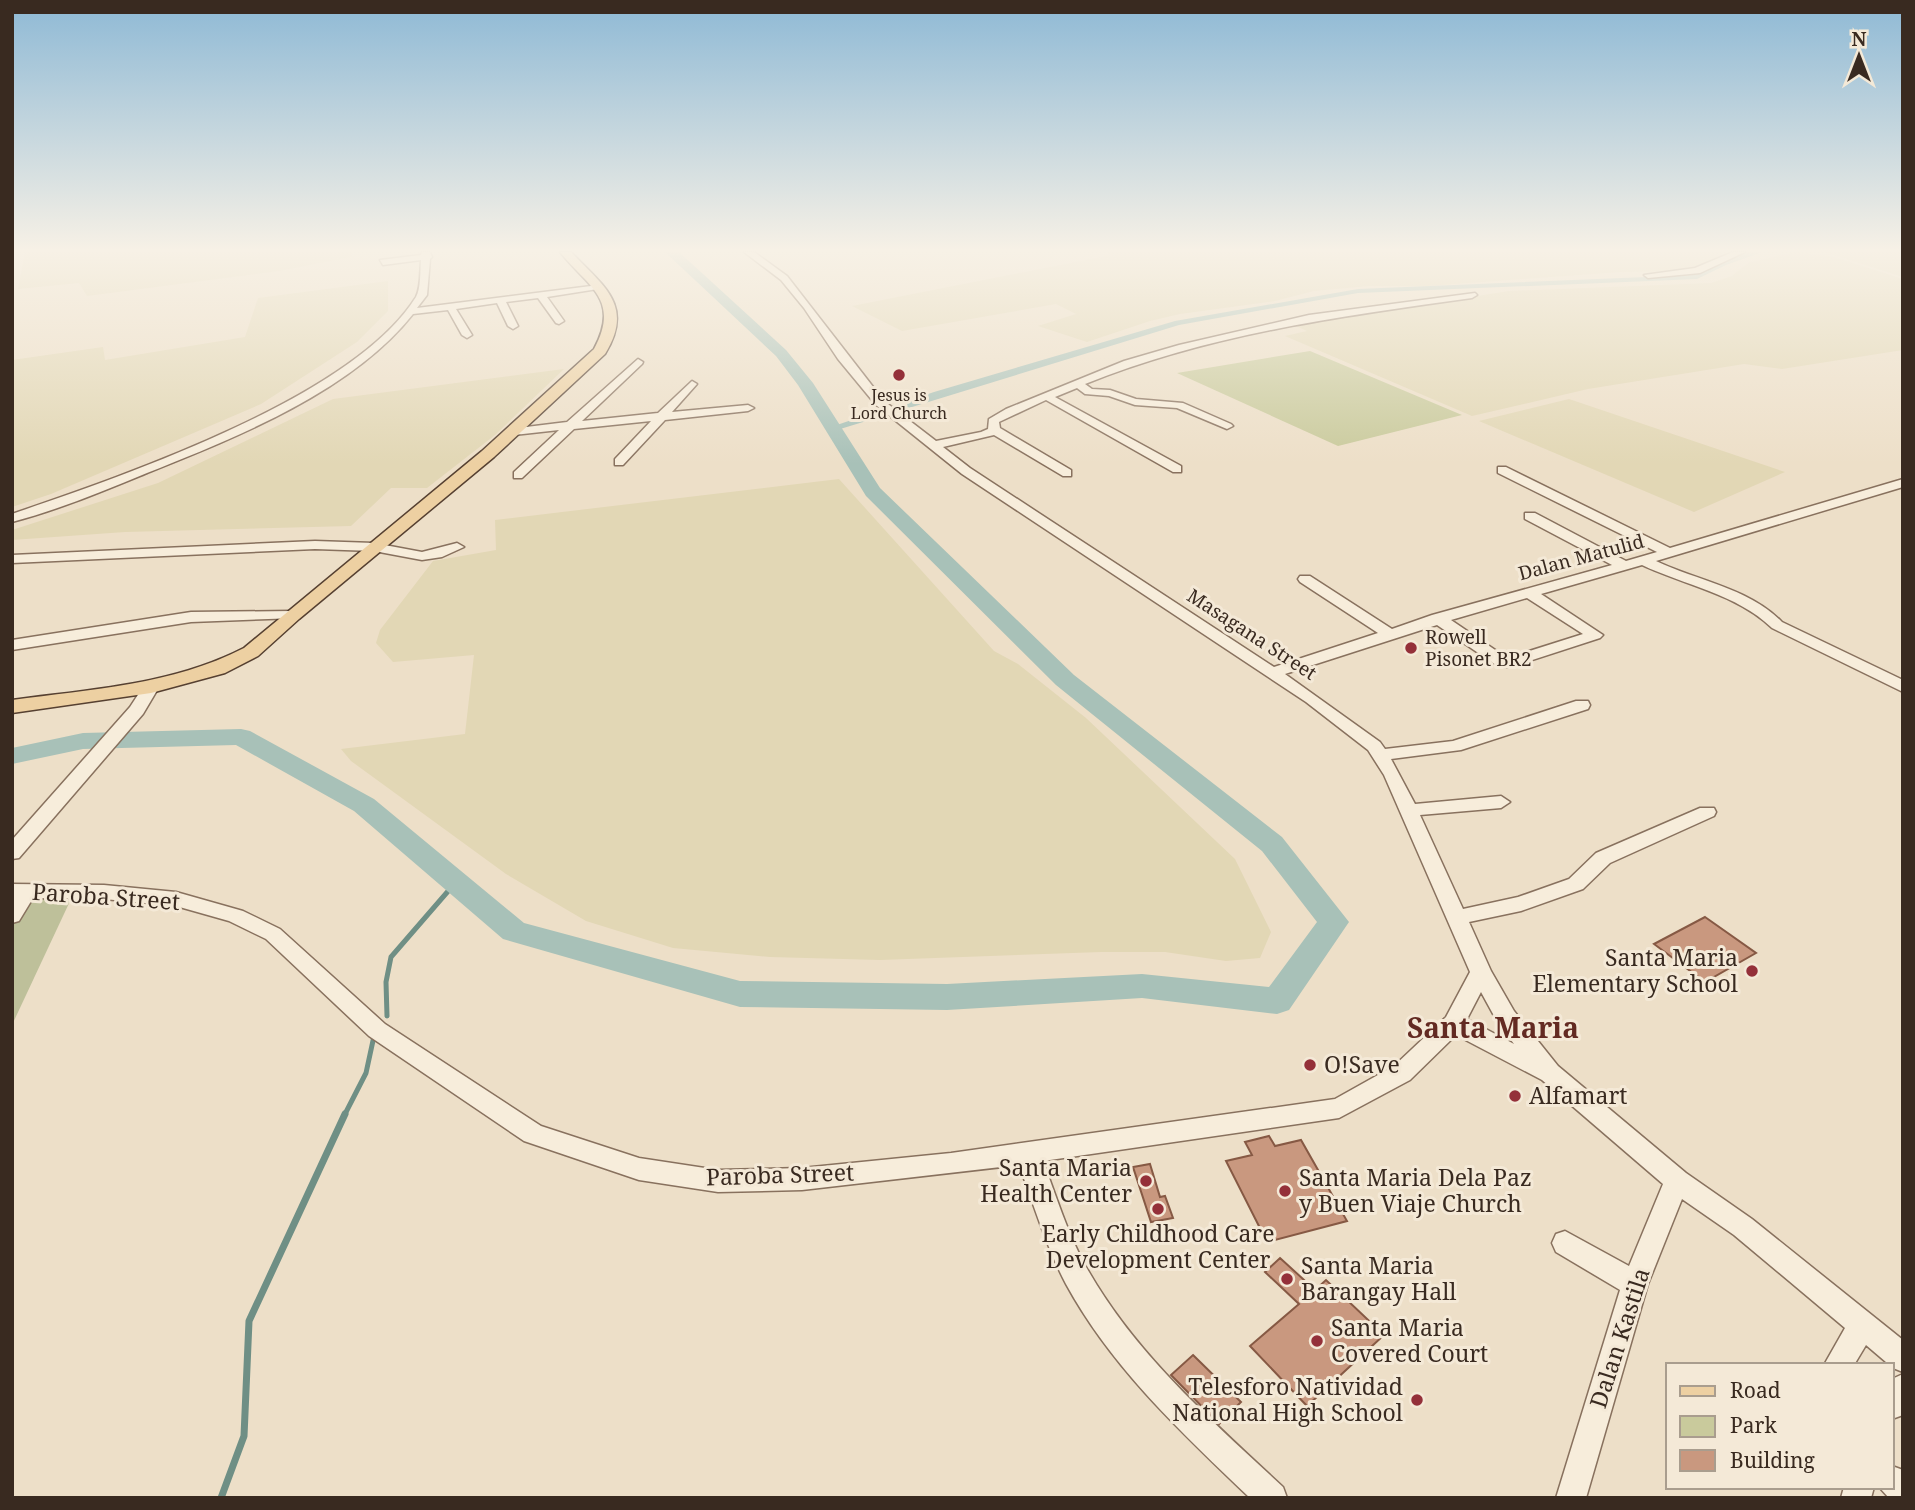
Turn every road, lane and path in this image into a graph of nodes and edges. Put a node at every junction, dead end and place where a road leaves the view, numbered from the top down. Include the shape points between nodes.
1 (402, 322) edge
2 (460, 322) edge
3 (511, 322) edge
4 (613, 322) edge
5 (819, 322) edge
6 (1289, 322) edge
7 (513, 326) dead end
8 (467, 335) dead end
9 (638, 362) dead end
10 (1077, 383) junction
11 (692, 384) dead end
12 (1046, 396) junction
13 (748, 408) dead end
14 (660, 417) junction
15 (1227, 426) dead end
16 (567, 427) junction
17 (994, 430) junction
18 (514, 431) junction
19 (935, 445) junction
20 (618, 462) dead end
21 (1178, 469) dead end
22 (1502, 470) dead end
23 (1066, 473) dead end
24 (518, 475) dead end
25 (1903, 483) edge
26 (1530, 516) dead end
27 (12, 519) edge
28 (1577, 527) dead end
29 (1559, 531) junction
30 (374, 547) junction
31 (457, 547) dead end
32 (1669, 553) junction
33 (12, 559) edge
34 (1644, 561) junction
35 (1625, 566) junction
36 (1305, 579) dead end
37 (1527, 592) junction
38 (292, 615) junction
39 (1437, 618) junction
40 (1388, 633) junction
41 (12, 645) edge
42 (1270, 673) junction
43 (152, 687) junction
44 (1903, 687) edge
45 (1582, 705) dead end
46 (12, 708) edge
47 (1381, 755) junction
48 (1501, 803) dead end
49 (1410, 810) junction
50 (1707, 812) dead end
51 (12, 853) edge
52 (19, 891) edge
53 (12, 916) edge
54 (1459, 917) junction
55 (1481, 972) junction
56 (1454, 1023) junction
57 (1550, 1073) junction
58 (1027, 1153) junction
59 (1677, 1181) junction
60 (1565, 1243) dead end
61 (1635, 1284) junction
62 (1863, 1325) junction
63 (1903, 1357) edge
64 (1839, 1363) edge
65 (1272, 1498) edge
66 (1571, 1498) edge

1 - 27 street via 364,358 264,417 140,473
2 - 8 street
3 - 7 street
4 - 18 main road via 611,335 592,359
5 - 19 street, Masagana Street via 880,403
6 - 10 street via 1128,363
9 - 16 street
10 - 12 street
10 - 15 street via 1089,392 1135,402 1179,404
11 - 14 street
12 - 17 street via 993,421
12 - 21 street
13 - 14 street
14 - 16 street
14 - 20 street
16 - 18 street
16 - 24 street
17 - 19 street
17 - 23 street
18 - 30 main road
19 - 42 street, Masagana Street via 966,471
22 - 32 street
25 - 32 street, Dalan Matulid
26 - 29 street
28 - 29 street
29 - 35 street
30 - 31 street via 422,556
30 - 33 street via 314,545
30 - 38 main road
32 - 34 street, Dalan Matulid
34 - 35 street, Dalan Matulid
34 - 44 street via 1717,589 1763,612 1777,625
35 - 37 street, Dalan Matulid
36 - 40 street
37 - 39 street, Dalan Matulid
37 - 39 street via 1595,635 1505,664
38 - 41 street via 191,617
38 - 43 main road via 251,652 218,668
39 - 40 street, Dalan Matulid
40 - 42 street, Dalan Matulid
42 - 47 street, Masagana Street via 1355,730
43 - 46 main road
43 - 51 street
45 - 47 street via 1455,746
47 - 49 street, Masagana Street
48 - 49 street
49 - 54 street, Masagana Street
50 - 54 street via 1603,858 1576,884 1521,904
52 - 53 street
52 - 58 street, Paroba Street via 176,899 236,916 273,934 377,1030 533,1134 639,1169 718,1181 802,1178
54 - 55 street, Masagana Street
55 - 56 street, Paroba Street
55 - 57 street, Masagana Street via 1506,1017
56 - 57 street
56 - 58 street, Paroba Street via 1402,1073 1339,1108
57 - 59 street
58 - 65 street via 1075,1275 1107,1325 1181,1412
59 - 61 street, Dalan Kastila
59 - 62 street via 1743,1227
60 - 61 street
61 - 66 street, Dalan Kastila
62 - 63 street
62 - 64 street

